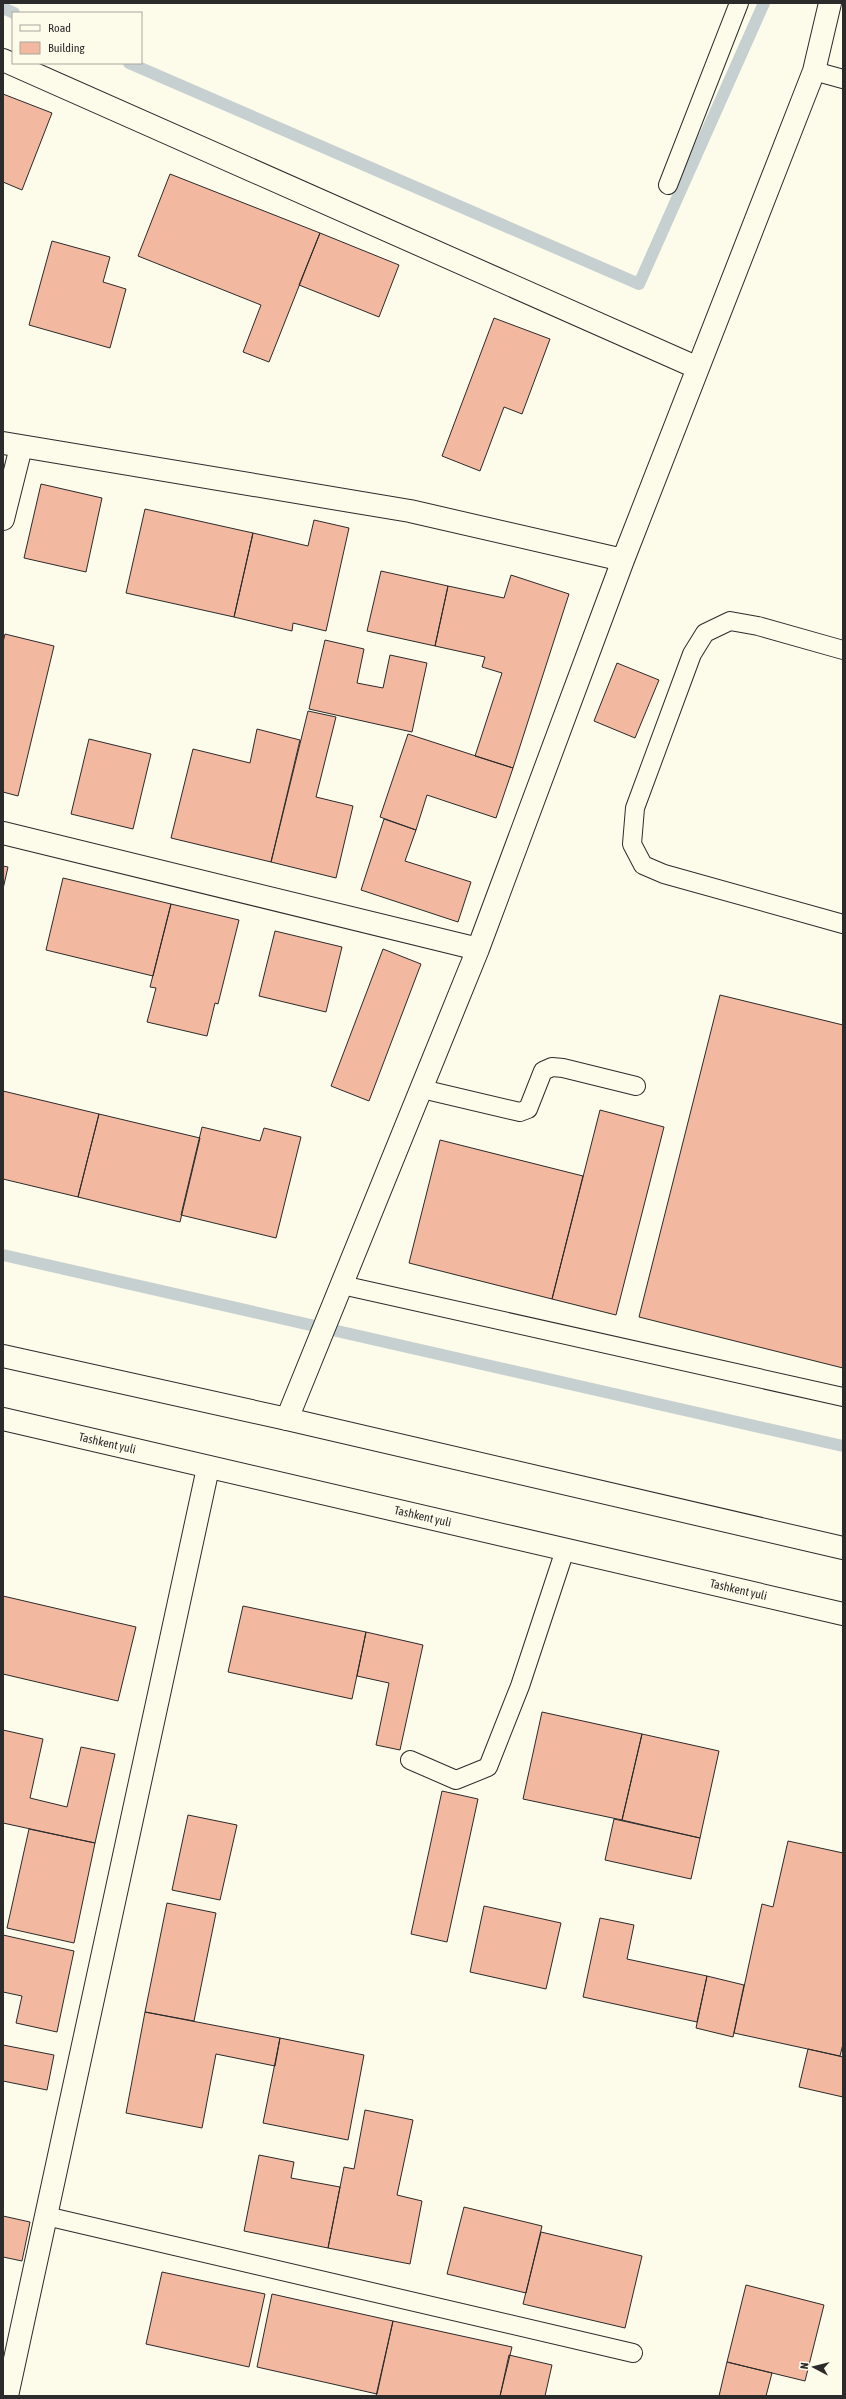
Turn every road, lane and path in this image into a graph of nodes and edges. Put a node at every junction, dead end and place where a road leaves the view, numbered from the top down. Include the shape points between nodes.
1 (739, 3) edge
2 (830, 3) edge
3 (12, 64) edge
4 (814, 71) junction
5 (843, 79) edge
6 (668, 185) dead end
7 (698, 368) junction
8 (12, 445) edge
9 (3, 519) edge
10 (623, 560) junction
11 (843, 650) edge
12 (3, 833) edge
13 (843, 924) edge
14 (478, 949) junction
15 (636, 1086) dead end
16 (422, 1089) junction
17 (342, 1285) junction
18 (3, 1356) edge
19 (843, 1398) edge
20 (3, 1419) edge
21 (287, 1419) junction
22 (208, 1468) junction
23 (843, 1548) edge
24 (565, 1550) junction
25 (843, 1614) edge
26 (410, 1760) dead end
27 (46, 2216) junction
28 (633, 2353) dead end
29 (7, 2396) edge

1 - 6 lane
2 - 4 main road
3 - 7 main road
4 - 5 lane
4 - 7 main road
7 - 10 main road
8 - 9 main road
8 - 10 main road via 410,511
10 - 14 main road
11 - 13 lane via 758,626 730,621 705,633 692,654 635,808 632,844 643,864 664,874
12 - 14 main road
14 - 16 main road
15 - 16 lane via 552,1067 543,1071 528,1109 520,1112
16 - 17 main road
17 - 19 lane
17 - 21 main road
18 - 21 main road
20 - 22 main road, Tashkent yuli
21 - 23 main road
22 - 24 main road, Tashkent yuli
22 - 27 main road
24 - 25 main road, Tashkent yuli
24 - 26 lane via 520,1686 488,1768 456,1780
27 - 28 lane
27 - 29 main road

